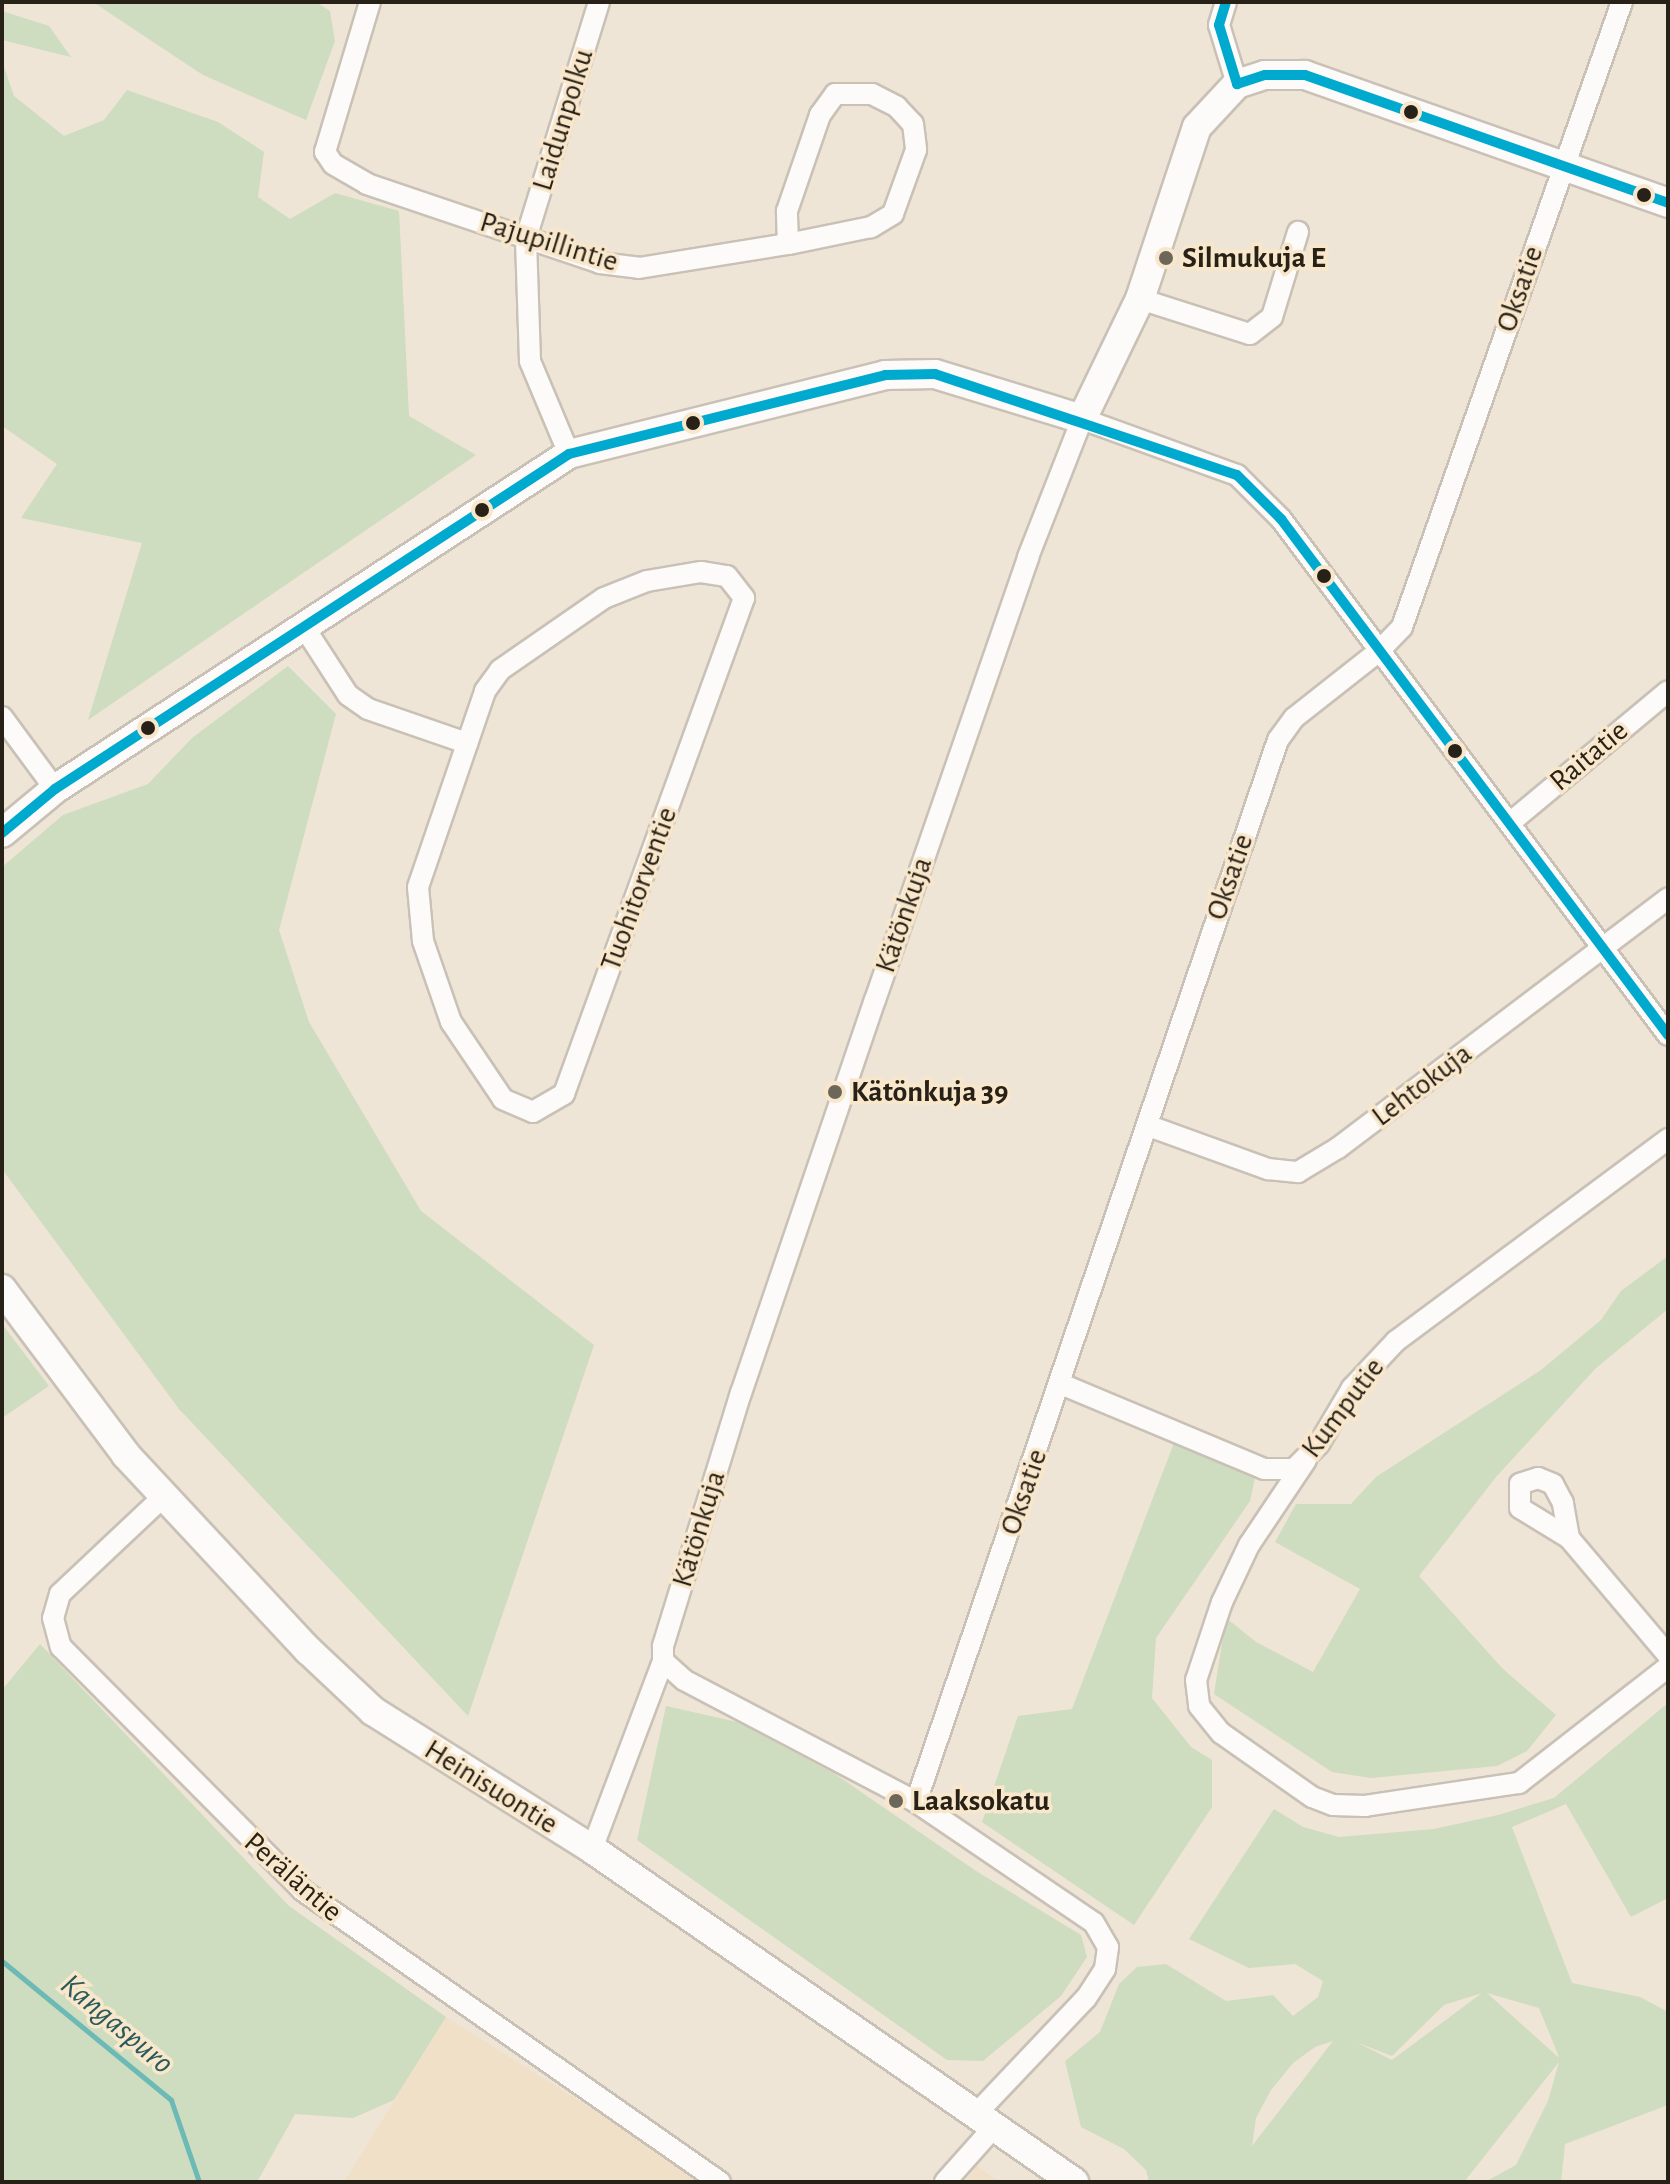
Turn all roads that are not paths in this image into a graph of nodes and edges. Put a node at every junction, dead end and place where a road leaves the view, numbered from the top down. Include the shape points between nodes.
1 (370, 2) edge
2 (599, 2) edge
3 (1226, 2) edge
4 (1622, 2) edge
5 (1237, 84) junction
6 (1564, 166) junction
7 (1668, 203) edge
8 (1298, 232) dead end
9 (526, 238) junction
10 (788, 244) junction
11 (1140, 299) junction
12 (1082, 419) junction
13 (569, 454) junction
14 (304, 627) junction
15 (1379, 651) junction
16 (1668, 691) edge
17 (2, 717) edge
18 (467, 743) junction
19 (55, 789) junction
20 (1511, 822) junction
21 (2, 833) edge
22 (1668, 898) edge
23 (1602, 949) junction
24 (1668, 1035) edge
25 (1149, 1126) junction
26 (1668, 1139) edge
27 (2, 1289) edge
28 (1061, 1384) junction
29 (1306, 1460) junction
30 (164, 1496) junction
31 (1569, 1538) dead end
32 (1668, 1655) edge
33 (663, 1661) junction
34 (1668, 1667) edge
35 (916, 1802) junction
36 (592, 1849) junction
37 (985, 2120) junction
38 (720, 2182) edge
39 (945, 2182) edge
40 (1074, 2182) edge

1 - 9 street, Pajupillintie via 325,152 347,175 367,184
2 - 9 street, Laidunpolku
3 - 5 street via 1219,25
4 - 6 street, Oksatie
5 - 6 street via 1265,75 1305,75
5 - 11 street, Kätönkuja via 1197,127
6 - 7 street
6 - 15 street, Oksatie via 1402,627
8 - 11 street via 1272,317 1258,331 1232,331
9 - 10 street, Pajupillintie via 600,263 639,268
9 - 13 street, Laidunpolku via 530,361
10 - 10 street, Pajupillintie via 787,211 820,115 835,94 872,94 897,107 913,124 916,150 893,214 871,227
11 - 12 street, Kätönkuja
12 - 13 street via 935,374 885,375
12 - 15 street via 1237,475 1281,519
12 - 33 street, Kätönkuja via 1023,572 741,1393 663,1646
13 - 14 street
14 - 18 street via 348,695 368,709
14 - 19 street
15 - 20 street
15 - 25 street, Oksatie via 1294,718 1278,740
16 - 20 street, Raitatie
17 - 19 street
18 - 18 street, Tuohitorventie via 485,691 500,670 604,598 647,581 701,572 727,576 744,598 564,1094 533,1112 503,1099 451,1022 423,941 418,887
19 - 21 street
20 - 23 street
22 - 23 street, Lehtokuja
23 - 24 street
23 - 25 street, Lehtokuja via 1338,1148 1298,1172 1268,1169
25 - 28 street, Oksatie
26 - 29 street, Kumputie via 1396,1341 1352,1388
27 - 30 street, Heinisuontie via 126,1455
28 - 29 street, Kumputie via 1264,1469 1280,1472
28 - 35 street, Oksatie
29 - 34 street via 1249,1545 1196,1680 1199,1706 1221,1733 1312,1797 1333,1805 1365,1806 1519,1783
30 - 36 street, Heinisuontie via 308,1650 373,1711
30 - 38 street, Peräläntie via 60,1594 53,1618 61,1647 302,1890
31 - 32 street
33 - 35 street via 684,1680
33 - 36 street, Kätönkuja
35 - 37 street via 1094,1923 1108,1947 1105,1969 1086,1998
36 - 37 street, Heinisuontie
37 - 39 street
37 - 40 street, Heinisuontie

